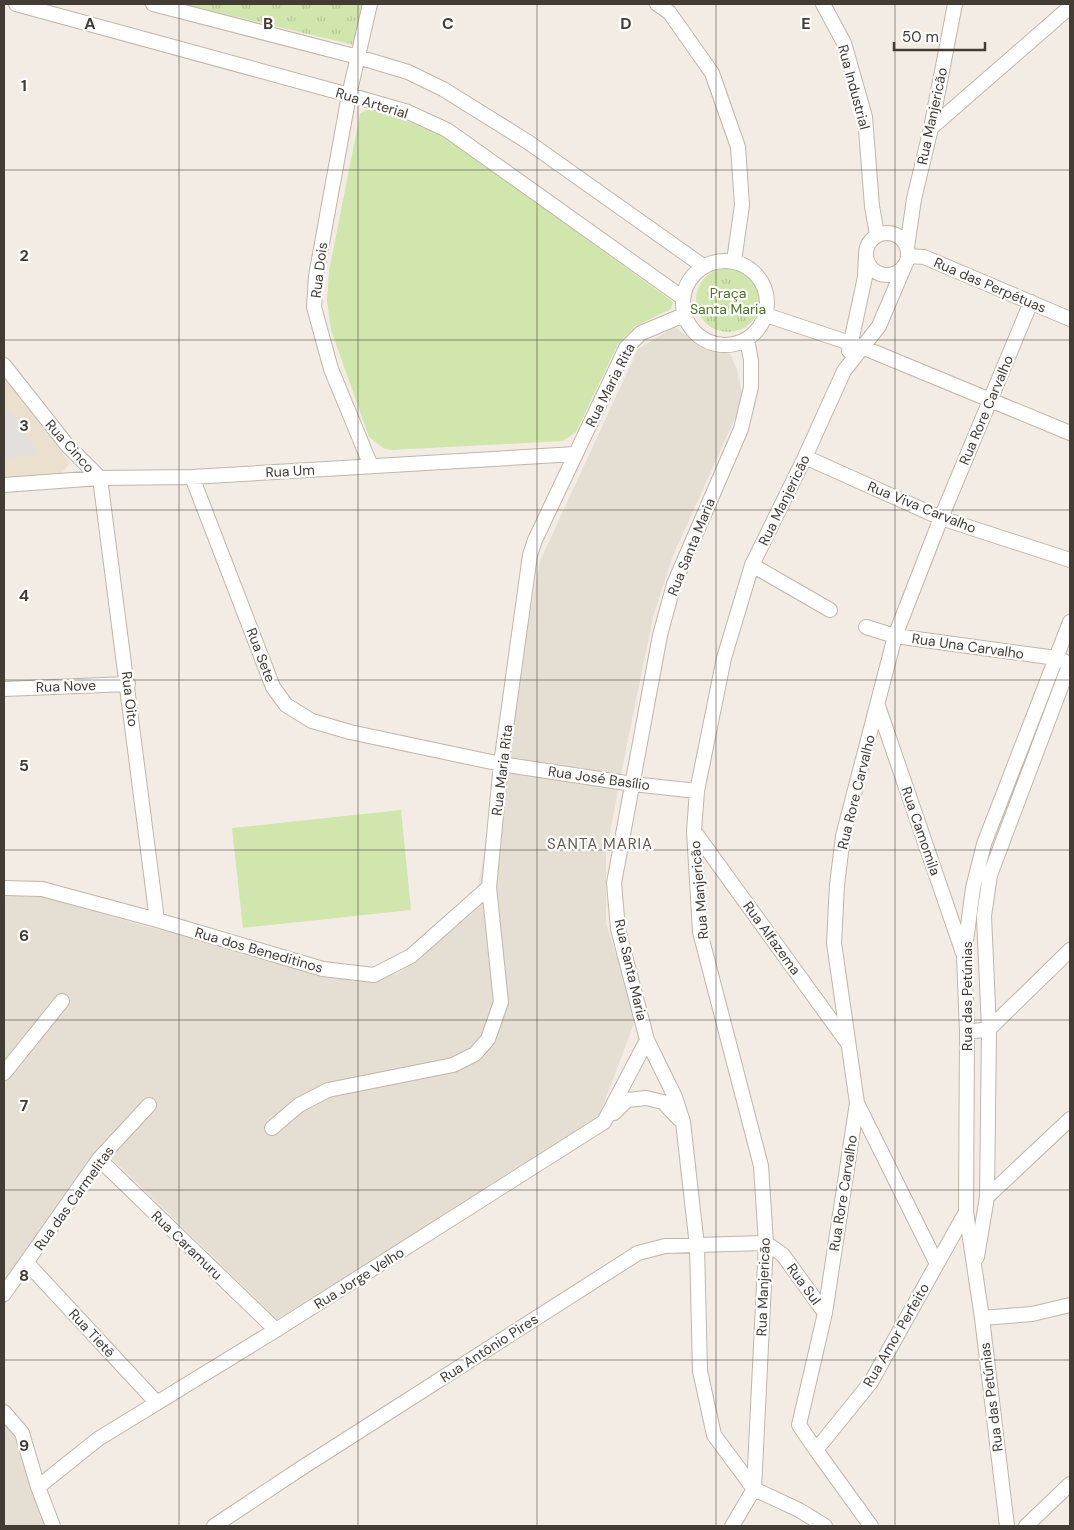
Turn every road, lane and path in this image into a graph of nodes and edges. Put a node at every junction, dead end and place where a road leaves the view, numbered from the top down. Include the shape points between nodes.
1 (16, 4) edge
2 (154, 4) edge
3 (370, 4) edge
4 (823, 4) edge
5 (955, 4) edge
6 (668, 6) edge
7 (1070, 7) edge
8 (358, 57) junction
9 (349, 95) junction
10 (931, 128) junction
11 (877, 235) junction
12 (905, 251) junction
13 (866, 257) junction
14 (734, 261) junction
15 (703, 266) junction
16 (683, 298) junction
17 (1031, 302) junction
18 (684, 315) junction
19 (766, 315) junction
20 (1070, 319) edge
21 (747, 340) junction
22 (857, 345) junction
23 (4, 365) edge
24 (991, 400) junction
25 (1070, 433) edge
26 (575, 454) junction
27 (805, 457) junction
28 (371, 466) junction
29 (192, 477) junction
30 (100, 478) junction
31 (4, 485) edge
32 (941, 518) junction
33 (1070, 560) edge
34 (752, 565) junction
35 (830, 610) dead end
36 (1070, 622) edge
37 (866, 628) dead end
38 (895, 636) junction
39 (1056, 658) junction
40 (1070, 663) edge
41 (128, 684) junction
42 (4, 689) edge
43 (878, 706) junction
44 (501, 764) junction
45 (633, 784) junction
46 (698, 791) junction
47 (694, 831) junction
48 (489, 887) junction
49 (4, 888) edge
50 (157, 920) junction
51 (1070, 950) edge
52 (964, 956) junction
53 (62, 1001) dead end
54 (989, 1029) junction
55 (967, 1032) junction
56 (647, 1040) junction
57 (849, 1045) junction
58 (4, 1073) edge
59 (857, 1103) junction
60 (149, 1105) dead end
61 (1070, 1119) edge
62 (604, 1122) junction
63 (683, 1122) junction
64 (272, 1128) dead end
65 (99, 1159) junction
66 (987, 1197) junction
67 (966, 1212) junction
68 (766, 1243) junction
69 (697, 1246) junction
70 (26, 1263) junction
71 (937, 1264) junction
72 (975, 1268) junction
73 (4, 1294) edge
74 (1070, 1305) edge
75 (825, 1313) junction
76 (982, 1318) junction
77 (276, 1330) junction
78 (158, 1403) junction
79 (4, 1412) edge
80 (816, 1450) junction
81 (1070, 1484) edge
82 (38, 1487) junction
83 (754, 1489) junction
84 (53, 1526) edge
85 (214, 1526) edge
86 (732, 1526) edge
87 (825, 1526) edge
88 (871, 1526) edge
89 (1007, 1526) edge
90 (1026, 1526) edge

1 - 9 street, Rua Arterial
2 - 8 street
3 - 8 street, Rua Dois
4 - 11 street, Rua Industrial via 844,43 865,117
5 - 10 street, Rua Manjericão
6 - 14 street via 712,73 738,147 742,205
7 - 10 street
8 - 9 street, Rua Dois
8 - 15 street via 408,72 443,89 528,142
9 - 16 street, Rua Arterial via 408,112 447,130
9 - 28 street, Rua Dois via 316,276 314,307 331,369
10 - 12 street, Rua Manjericão
11 - 12 street, Rua das Perpétuas via 890,233
11 - 13 street via 868,244
12 - 13 street via 900,271 894,274 879,274 868,264
12 - 17 street, Rua das Perpétuas
12 - 22 street, Rua Manjericão via 879,326
13 - 22 street, Rua Manjericão
14 - 15 street
14 - 19 street via 750,268 762,281 768,303
15 - 16 street via 686,286
16 - 18 street
17 - 20 street, Rua das Perpétuas
17 - 24 street, Rua Rore Carvalho
18 - 21 street via 689,327 709,343 735,345
18 - 26 street, Rua Maria Rita via 642,333 626,348
19 - 21 street via 756,333
19 - 22 street
21 - 45 street, Rua Santa Maria via 751,387 745,412 674,584 660,635
22 - 24 street
22 - 27 street, Rua Manjericão
23 - 30 street, Rua Cinco via 67,445
24 - 25 street
24 - 32 street, Rua Rore Carvalho
26 - 28 street, Rua Um
26 - 44 street, Rua Maria Rita via 530,555
27 - 32 street, Rua Viva Carvalho
27 - 34 street, Rua Manjericão
28 - 29 street, Rua Um
29 - 30 street, Rua Um
29 - 44 street, Rua Sete via 273,687 286,705 312,721 350,732
30 - 31 street, Rua Um
30 - 41 street, Rua Oito
32 - 33 street, Rua Viva Carvalho
32 - 38 street, Rua Rore Carvalho
34 - 35 street
34 - 46 street, Rua Manjericão via 724,658
36 - 39 street, Rua das Petúnias
37 - 38 street, Rua Una Carvalho
38 - 39 street, Rua Una Carvalho
38 - 43 street, Rua Rore Carvalho
39 - 40 street, Rua Una Carvalho
39 - 52 street, Rua das Petúnias via 984,844 973,888
40 - 54 street, Rua das Petúnias via 990,875 984,916
41 - 42 street, Rua Nove
41 - 50 street, Rua Oito
43 - 52 street, Rua Camomila
43 - 57 street, Rua Rore Carvalho via 844,836 837,885 834,943
44 - 45 street, Rua José Basílio
44 - 48 street, Rua Maria Rita
45 - 46 street, Rua José Basílio
45 - 56 street, Rua Santa Maria via 614,883 618,929
46 - 47 street, Rua Manjericão
47 - 57 street, Rua Alfazema
47 - 68 street, Rua Manjericão via 700,932 762,1166
48 - 50 street, Rua dos Beneditinos via 412,956 374,975 323,969
48 - 64 street, Rua Maria Rita via 501,1002 488,1039 475,1054 453,1065 328,1090 299,1104
49 - 50 street, Rua dos Beneditinos via 42,889
51 - 54 street
52 - 55 street, Rua das Petúnias
53 - 58 street
54 - 55 street
54 - 66 street, Rua das Petúnias
55 - 67 street, Rua das Petúnias
56 - 62 street, Rua Jorge Velho
56 - 63 street, Rua Santa Maria via 675,1097
57 - 59 street, Rua Rore Carvalho
59 - 71 street
59 - 75 street, Rua Rore Carvalho
60 - 65 street, Rua das Carmelitas
61 - 66 street
62 - 63 street via 626,1100 646,1098 663,1102
62 - 77 street, Rua Jorge Velho
63 - 69 street, Rua Santa Maria
65 - 70 street, Rua das Carmelitas
65 - 77 street, Rua Caramuru
66 - 72 street, Rua das Petúnias
67 - 71 street, Rua Amor Perfeito
67 - 72 street, Rua das Petúnias
68 - 69 street, Rua Antônio Pires
68 - 75 street, Rua Sul via 783,1255
68 - 83 street, Rua Manjericão
69 - 83 street, Rua Santa Maria via 700,1371 706,1403 714,1435
69 - 85 street, Rua Antônio Pires via 665,1246 638,1253
70 - 73 street, Rua das Carmelitas
70 - 78 street, Rua Tietê
71 - 80 street, Rua Amor Perfeito via 871,1382
72 - 76 street, Rua das Petúnias
74 - 76 street via 1032,1314
75 - 80 street, Rua Rore Carvalho via 799,1425
76 - 89 street, Rua das Petúnias
77 - 78 street, Rua Jorge Velho
78 - 82 street, Rua Jorge Velho via 98,1439
79 - 82 street via 22,1433
80 - 88 street, Rua Rore Carvalho
81 - 90 street
82 - 84 street
83 - 86 street
83 - 87 street, Rua Santa Maria

